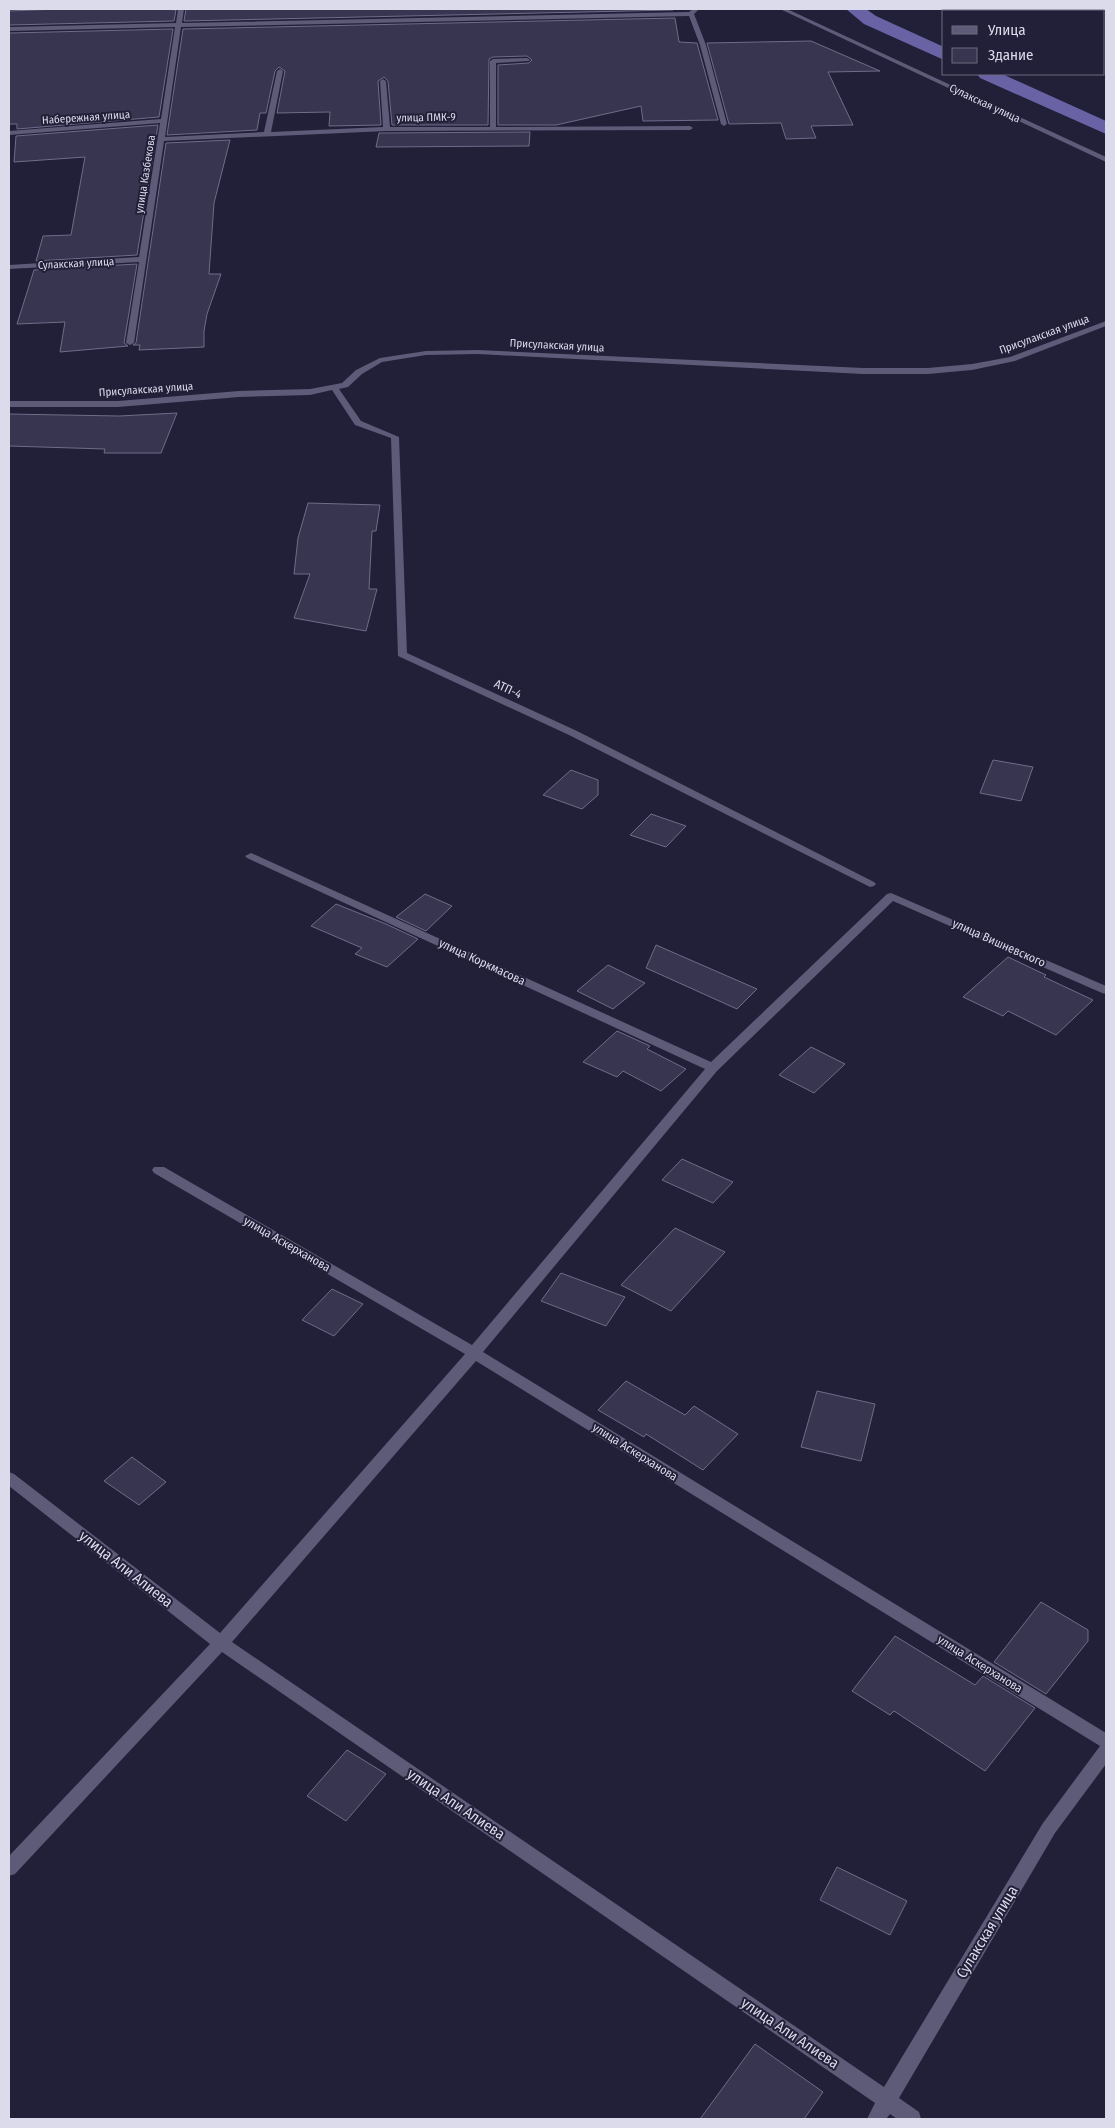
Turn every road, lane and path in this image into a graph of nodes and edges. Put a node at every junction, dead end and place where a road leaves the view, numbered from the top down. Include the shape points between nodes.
1 (181, 9) edge
2 (782, 9) edge
3 (694, 11) edge
4 (178, 25) junction
5 (9, 29) edge
6 (527, 60) dead end
7 (280, 70) dead end
8 (383, 81) dead end
9 (165, 121) junction
10 (724, 124) dead end
11 (493, 127) junction
12 (690, 128) dead end
13 (387, 129) junction
14 (9, 133) edge
15 (267, 135) junction
16 (163, 139) junction
17 (1106, 160) edge
18 (143, 259) junction
19 (9, 267) edge
20 (1106, 323) edge
21 (130, 343) dead end
22 (334, 387) junction
23 (9, 404) edge
24 (251, 856) dead end
25 (870, 884) dead end
26 (1106, 990) edge
27 (713, 1068) junction
28 (159, 1170) dead end
29 (474, 1353) junction
30 (9, 1478) edge
31 (221, 1643) junction
32 (1106, 1741) edge
33 (1106, 1751) edge
34 (9, 1868) edge
35 (887, 2100) junction
36 (876, 2119) edge
37 (912, 2119) edge

1 - 4 street, улица Казбекова
2 - 17 street, Сулакская улица
3 - 4 street
3 - 10 street
4 - 5 street
4 - 9 street, улица Казбекова
6 - 11 street via 493,61
7 - 15 street
8 - 13 street
9 - 14 street, Набережная улица
9 - 16 street, улица Казбекова
11 - 12 street, улица ПМК-9
11 - 13 street, улица ПМК-9
13 - 15 street, улица ПМК-9
15 - 16 street, улица ПМК-9
16 - 18 street, улица Казбекова
18 - 19 street, Сулакская улица
18 - 21 street, улица Казбекова
20 - 22 street, Присулакская улица via 1012,360 928,371 478,352 426,353 380,360 345,385
22 - 23 street, Присулакская улица via 310,392 118,404
22 - 25 street, АТП-4 via 358,423 395,437 402,654 573,733
24 - 27 street, улица Коркмасова
26 - 27 street, улица Вишневского via 891,896
27 - 29 street
28 - 29 street, улица Аскерханова
29 - 31 street
29 - 32 street, улица Аскерханова
30 - 31 street, улица Али Алиева
31 - 34 street
31 - 35 street, улица Али Алиева
33 - 35 street, Сулакская улица via 1048,1828
35 - 36 street, Сулакская улица
35 - 37 street, улица Али Алиева

